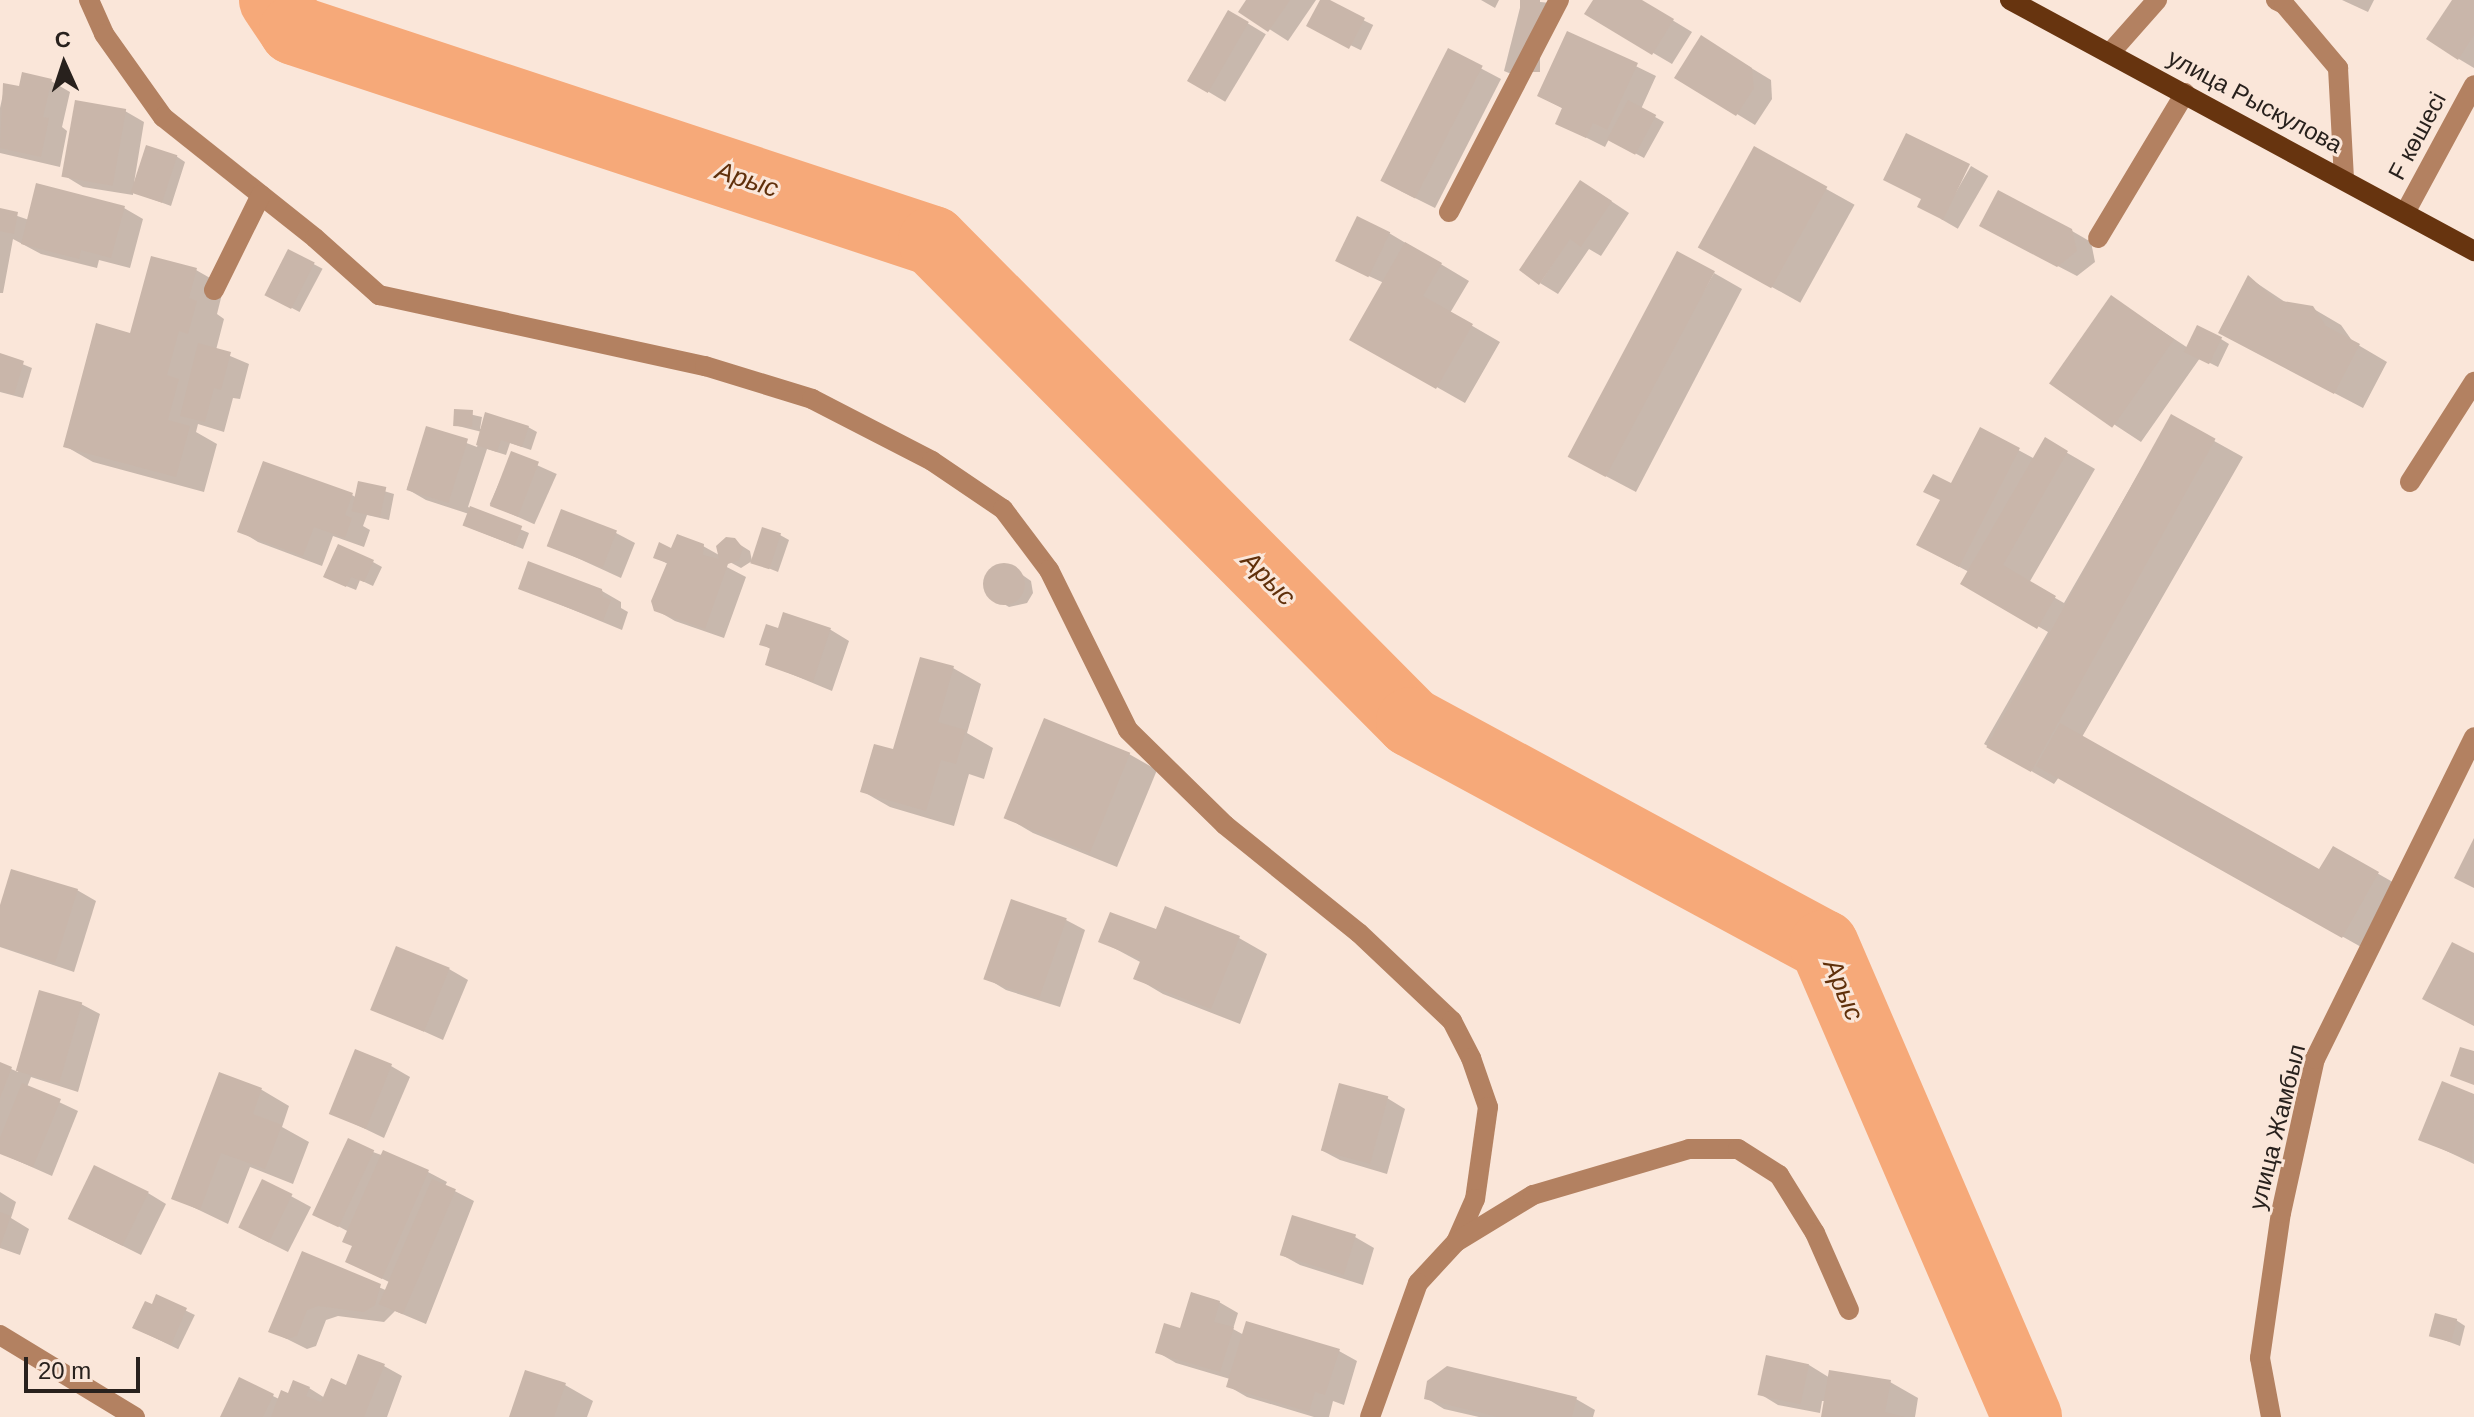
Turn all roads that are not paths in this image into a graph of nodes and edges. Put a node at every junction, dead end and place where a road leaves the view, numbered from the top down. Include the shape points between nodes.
1 (89, 0) edge
2 (1559, 0) edge
3 (2010, 0) edge
4 (2157, 0) edge
5 (2276, 0) edge
6 (2110, 53) junction
7 (2474, 85) edge
8 (2185, 93) junction
9 (2344, 178) junction
10 (261, 195) junction
11 (2406, 211) junction
12 (1449, 212) dead end
13 (2098, 238) dead end
14 (2474, 251) edge
15 (214, 290) dead end
16 (2474, 382) edge
17 (2410, 482) dead end
18 (2474, 737) edge
19 (1456, 1242) junction
20 (1849, 1310) dead end
21 (0, 1335) edge
22 (135, 1417) edge
23 (1370, 1417) edge
24 (2271, 1417) edge

1 - 10 street via 104,34 163,117
2 - 12 street
3 - 6 main road, улица Рыскулова
4 - 6 street
5 - 9 street via 2338,68
6 - 8 main road, улица Рыскулова
7 - 11 street, F көшесі
8 - 9 main road, улица Рыскулова
8 - 13 street
9 - 11 main road, улица Рыскулова
10 - 15 street
10 - 19 street via 379,295 705,366 812,399 932,461 1003,509 1049,570 1128,730 1225,825 1359,933 1452,1021 1488,1107 1475,1199
11 - 14 main road, улица Рыскулова
16 - 17 street
18 - 24 street, улица Жамбыл via 2315,1059 2281,1213 2260,1358
19 - 20 street via 1533,1195 1689,1149 1738,1149 1779,1175 1815,1233
19 - 23 street via 1418,1283
21 - 22 street

